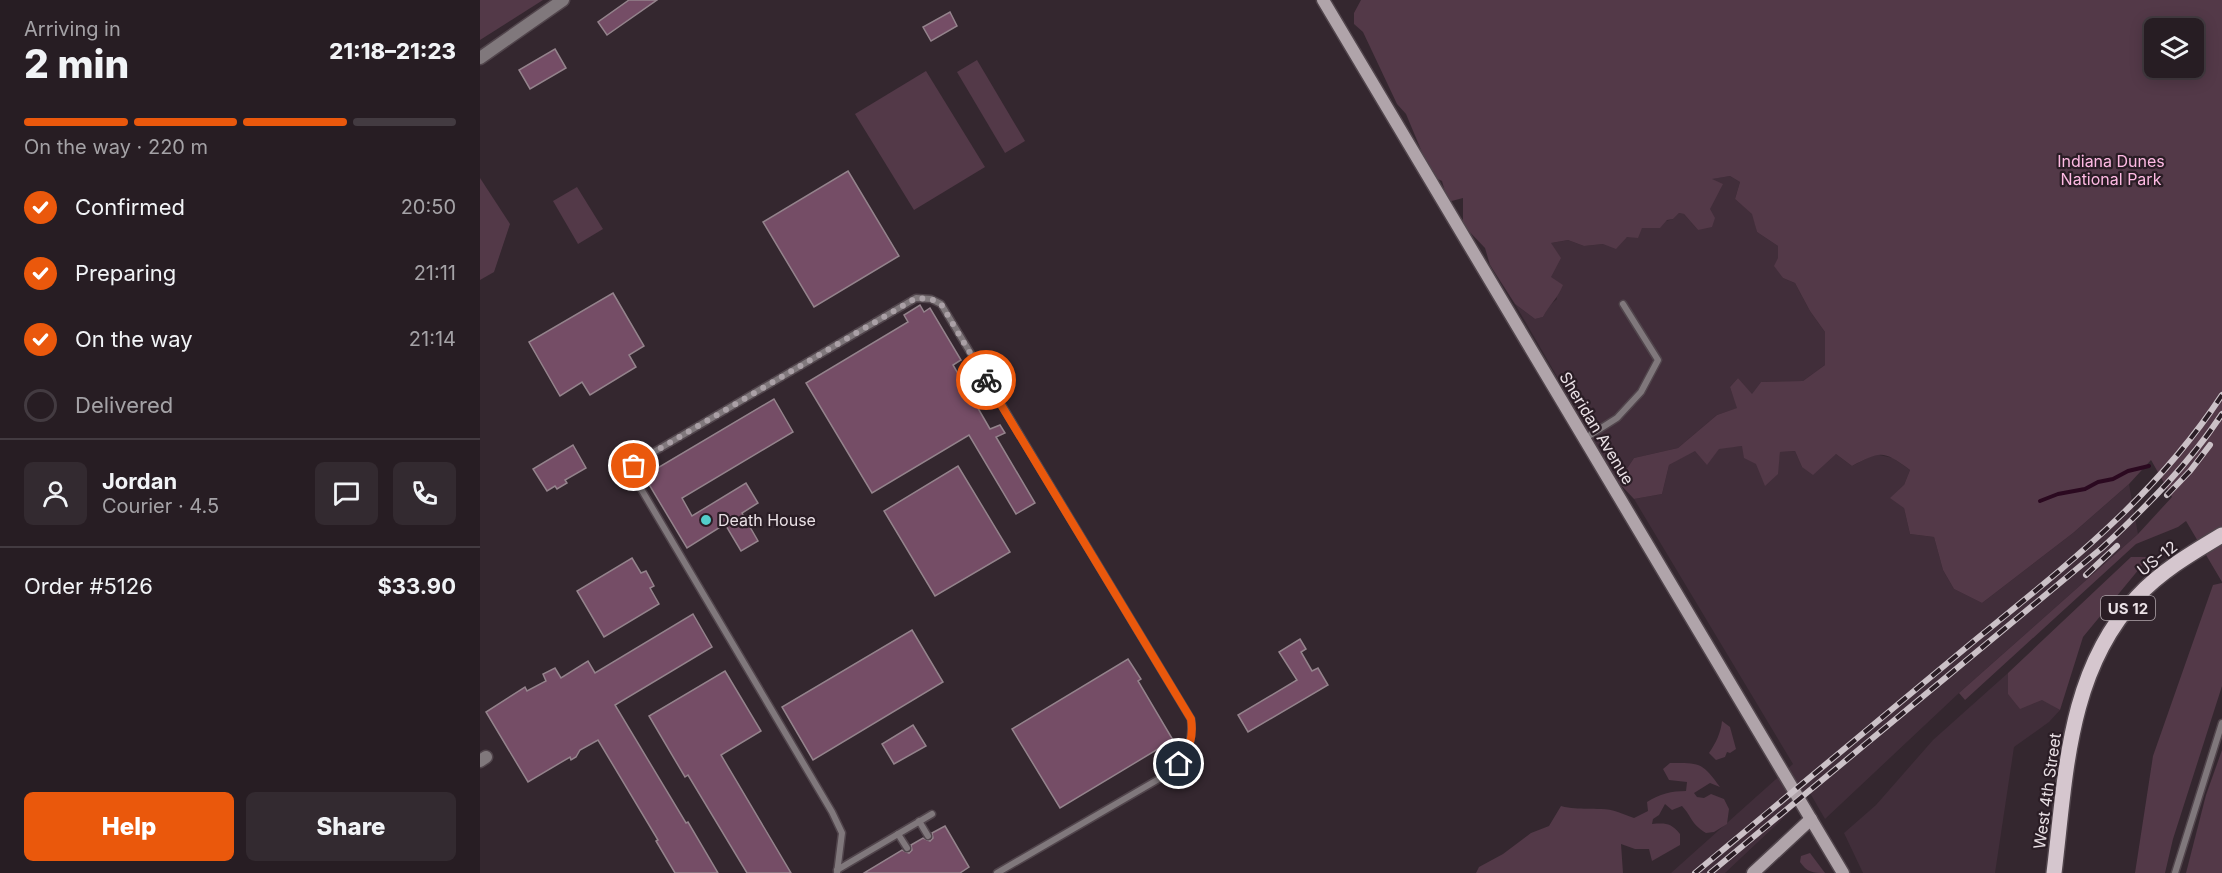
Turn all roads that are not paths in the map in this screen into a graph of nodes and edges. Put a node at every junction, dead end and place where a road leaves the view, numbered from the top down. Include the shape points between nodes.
1 (563, 0) edge
2 (1323, 0) edge
3 (480, 58) edge
4 (1623, 304) dead end
5 (1584, 439) junction
6 (2222, 535) edge
7 (2076, 714) joint
8 (2222, 723) edge
9 (932, 814) dead end
10 (1810, 819) junction
11 (919, 821) junction
12 (898, 834) junction
13 (928, 836) dead end
14 (907, 848) dead end
15 (837, 872) edge
16 (997, 873) edge
17 (1753, 873) edge
18 (1843, 873) edge
19 (2054, 873) edge
20 (2175, 873) edge

1 - 3 street
2 - 5 street, Sheridan Avenue
4 - 5 lane via 1658,360 1641,392 1617,418
5 - 10 street, Sheridan Avenue
6 - 7 main road, US-12 / US 12 via 2183,558 2137,596 2097,652
7 - 19 main road, West 4th Street / US 12
8 - 20 lane
9 - 11 lane
10 - 17 street
10 - 18 street, Sheridan Avenue
11 - 12 lane
11 - 13 lane
12 - 14 lane
12 - 15 lane
15 - 16 lane via 842,833 832,812 634,477 634,466 916,298 941,304 1191,719 1193,733 1189,749 1171,770

